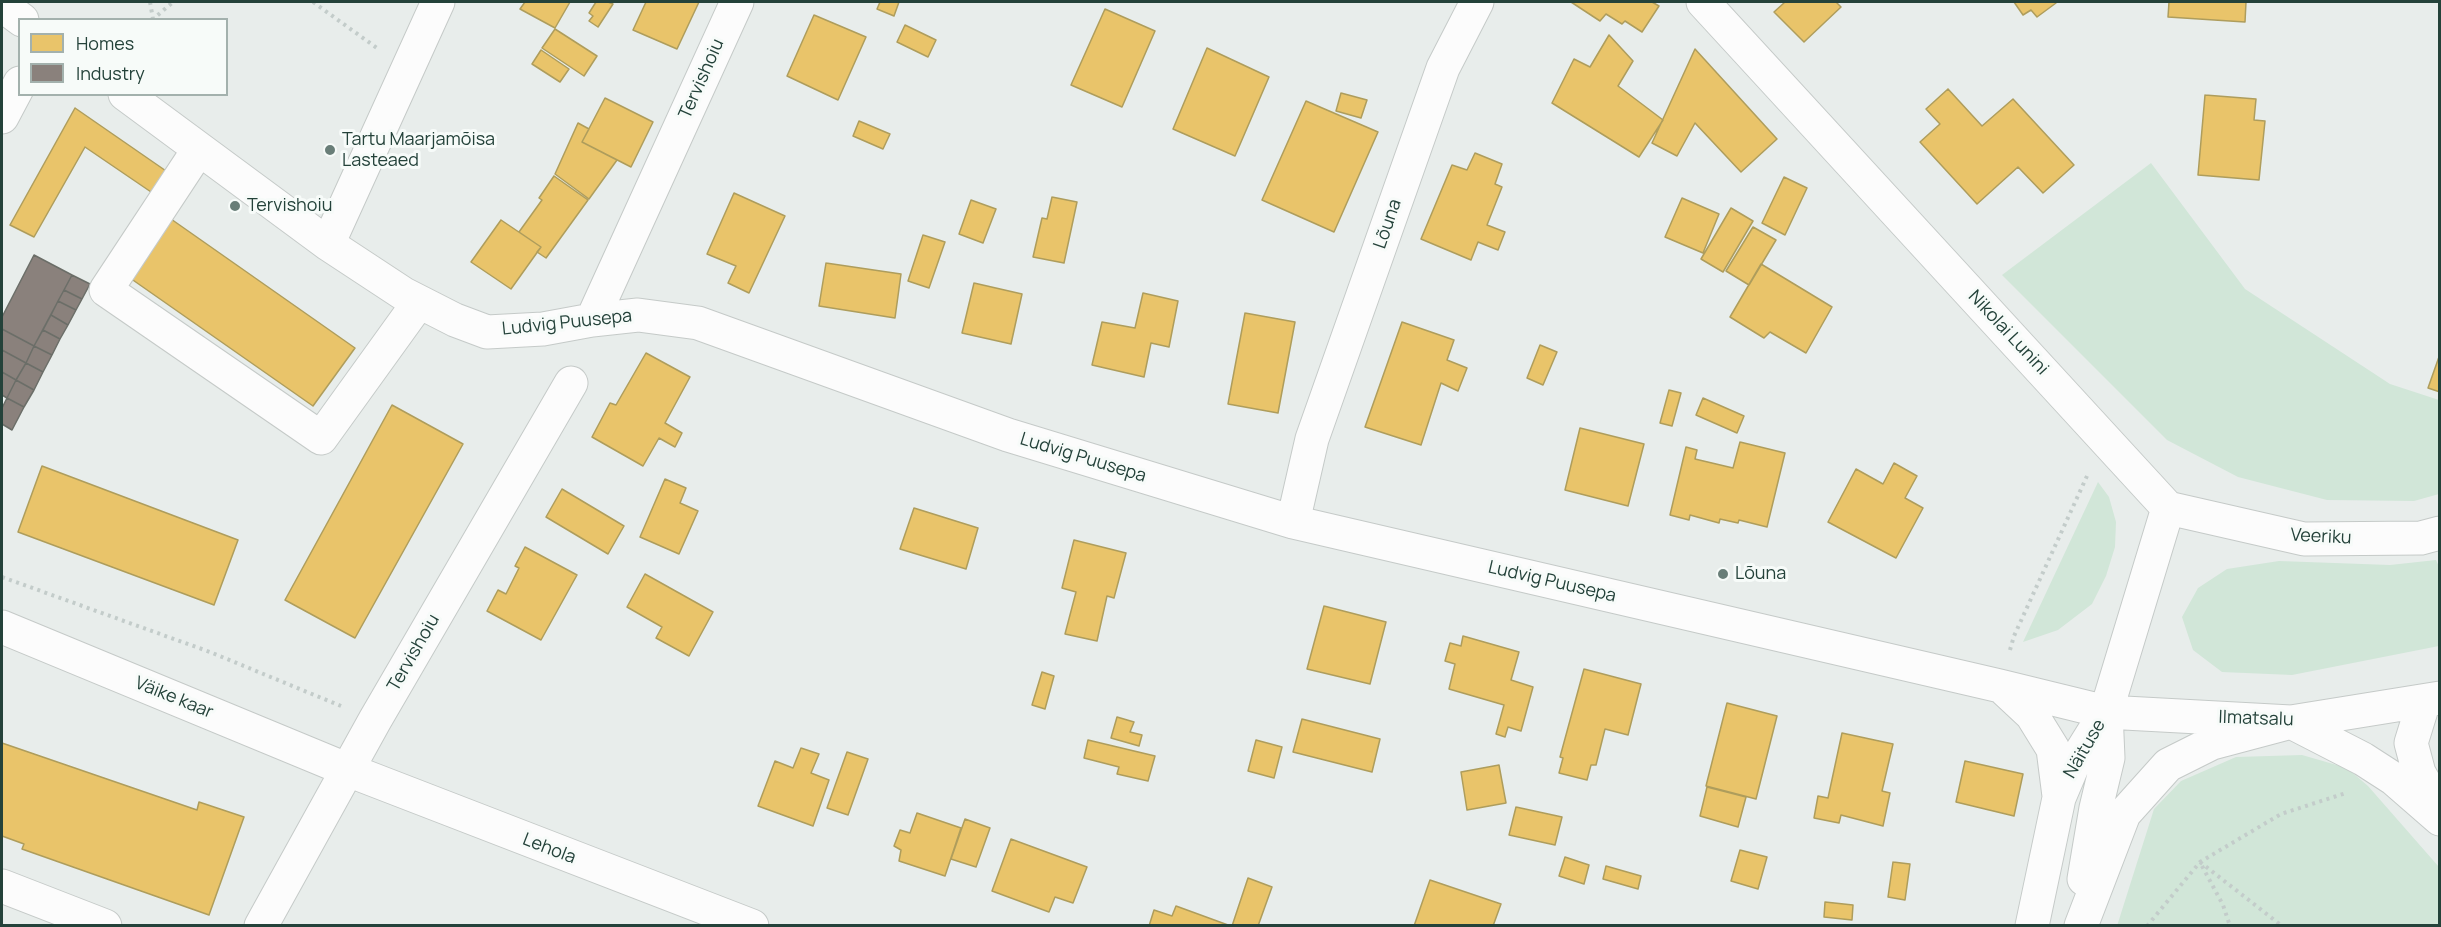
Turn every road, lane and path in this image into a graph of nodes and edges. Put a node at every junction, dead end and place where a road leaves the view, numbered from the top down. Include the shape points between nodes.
1 (150, 2) edge
2 (173, 2) edge
3 (313, 2) edge
4 (438, 2) edge
5 (737, 2) edge
6 (1477, 2) edge
7 (1703, 2) edge
8 (2, 5) edge
9 (19, 18) edge
10 (152, 18) edge
11 (153, 18) edge
12 (406, 69) junction
13 (18, 87) edge
14 (128, 96) edge
15 (2, 117) edge
16 (199, 149) junction
17 (328, 244) junction
18 (419, 302) junction
19 (592, 320) junction
20 (571, 383) dead end
21 (2089, 471) dead end
22 (2168, 508) junction
23 (1293, 522) junction
24 (2439, 533) edge
25 (2, 577) edge
26 (2, 627) edge
27 (2014, 636) dead end
28 (2000, 686) junction
29 (2434, 706) edge
30 (2106, 712) junction
31 (375, 720) junction
32 (2291, 723) junction
33 (348, 770) junction
34 (2357, 790) dead end
35 (2059, 798) junction
36 (2439, 810) edge
37 (2439, 819) edge
38 (2200, 862) junction
39 (2, 886) edge
40 (105, 926) edge
41 (261, 926) edge
42 (752, 926) edge
43 (2032, 926) edge
44 (2076, 926) edge
45 (2081, 926) edge
46 (2148, 926) edge
47 (2230, 926) edge
48 (2282, 926) edge

1 - 10 path
2 - 11 path
3 - 12 path
4 - 12 street
5 - 19 street, Tervishoiu
6 - 23 street, Lõuna via 1439,79 1312,439
7 - 22 street, Nikolai Lunini
8 - 9 street
12 - 17 street
13 - 15 street
14 - 16 street, Ludvig Puusepa
16 - 17 street, Ludvig Puusepa
16 - 18 street via 106,290 321,438
17 - 18 street, Ludvig Puusepa
18 - 19 street, Ludvig Puusepa via 487,332 543,329
19 - 23 street, Ludvig Puusepa via 638,315 698,323 1008,435
20 - 31 street, Tervishoiu
21 - 27 path
22 - 24 street, Veeriku via 2304,539 2421,538
22 - 30 street
23 - 28 street, Ludvig Puusepa
25 - 31 path via 210,652
26 - 33 street, Väike kaar
28 - 30 street, Ludvig Puusepa
28 - 35 street via 2032,715 2053,749
29 - 32 street, Ilmatsalu
29 - 36 street via 2411,742 2419,772
30 - 32 street, Ilmatsalu
30 - 35 street, Näituse via 2073,765
30 - 44 street, Näituse via 2108,758
31 - 33 street, Tervishoiu
32 - 37 street via 2394,779
32 - 45 street via 2212,742 2168,765 2124,814
33 - 41 street, Tervishoiu
33 - 42 street, Lehola
34 - 38 path via 2281,813
35 - 43 street, Näituse
38 - 46 path
38 - 47 path
38 - 48 path
39 - 40 street

